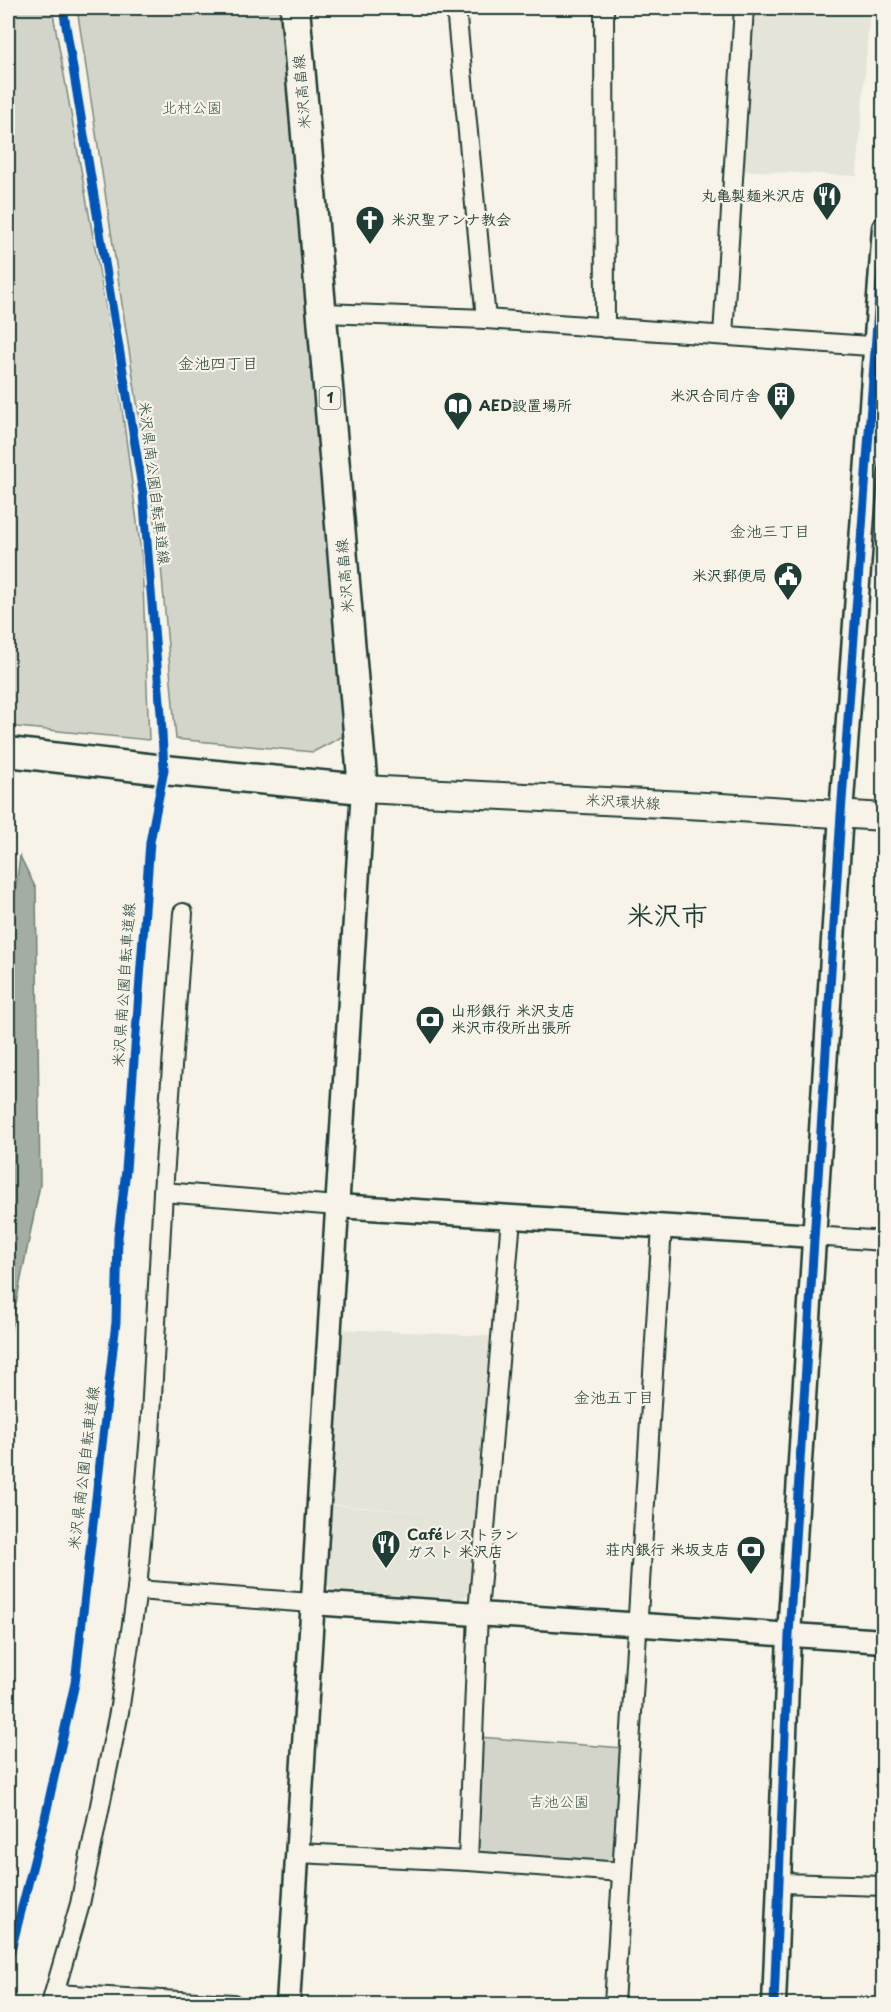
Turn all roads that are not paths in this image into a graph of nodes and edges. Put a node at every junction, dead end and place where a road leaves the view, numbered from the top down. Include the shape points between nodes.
1 (295, 8) edge
2 (456, 8) edge
3 (604, 8) edge
4 (744, 8) edge
5 (884, 228) edge
6 (323, 313) junction
7 (486, 319) junction
8 (605, 328) junction
9 (723, 335) junction
10 (879, 347) edge
11 (8, 752) edge
12 (363, 789) junction
13 (841, 814) junction
14 (884, 817) edge
15 (183, 914) dead end
16 (163, 1192) junction
17 (337, 1206) junction
18 (511, 1218) junction
19 (662, 1227) junction
20 (814, 1236) junction
21 (884, 1241) edge
22 (137, 1590) junction
23 (312, 1604) junction
24 (478, 1613) junction
25 (638, 1623) junction
26 (789, 1635) junction
27 (884, 1641) edge
28 (297, 1853) junction
29 (468, 1861) junction
30 (622, 1872) junction
31 (781, 1882) junction
32 (884, 1886) edge
33 (53, 1999) edge
34 (157, 2002) edge
35 (233, 2004) edge
36 (288, 2004) edge
37 (614, 2004) edge
38 (774, 2004) edge

1 - 6 main road, 米沢高畠線 / 1
2 - 7 street
3 - 8 street
4 - 9 street
5 - 10 street
6 - 7 street
6 - 12 main road, 米沢高畠線 / 1
7 - 8 street
8 - 9 street
9 - 10 street
10 - 13 street
11 - 12 main road
12 - 13 main road, 米沢環状線
12 - 17 street
13 - 14 main road, 米沢環状線
13 - 20 street
15 - 16 street
16 - 17 street
16 - 22 street
17 - 18 street
17 - 23 street
18 - 19 street
18 - 24 street
19 - 20 street
19 - 25 street
20 - 21 street
20 - 26 street
22 - 23 street
22 - 33 street via 119,1712 80,1904
23 - 24 street
23 - 28 street
24 - 25 street
24 - 29 street
25 - 26 street
25 - 30 street
26 - 27 street
26 - 31 street
28 - 29 street
28 - 36 street
29 - 30 street
30 - 37 street
31 - 32 street
31 - 38 street
33 - 34 street
34 - 35 street

